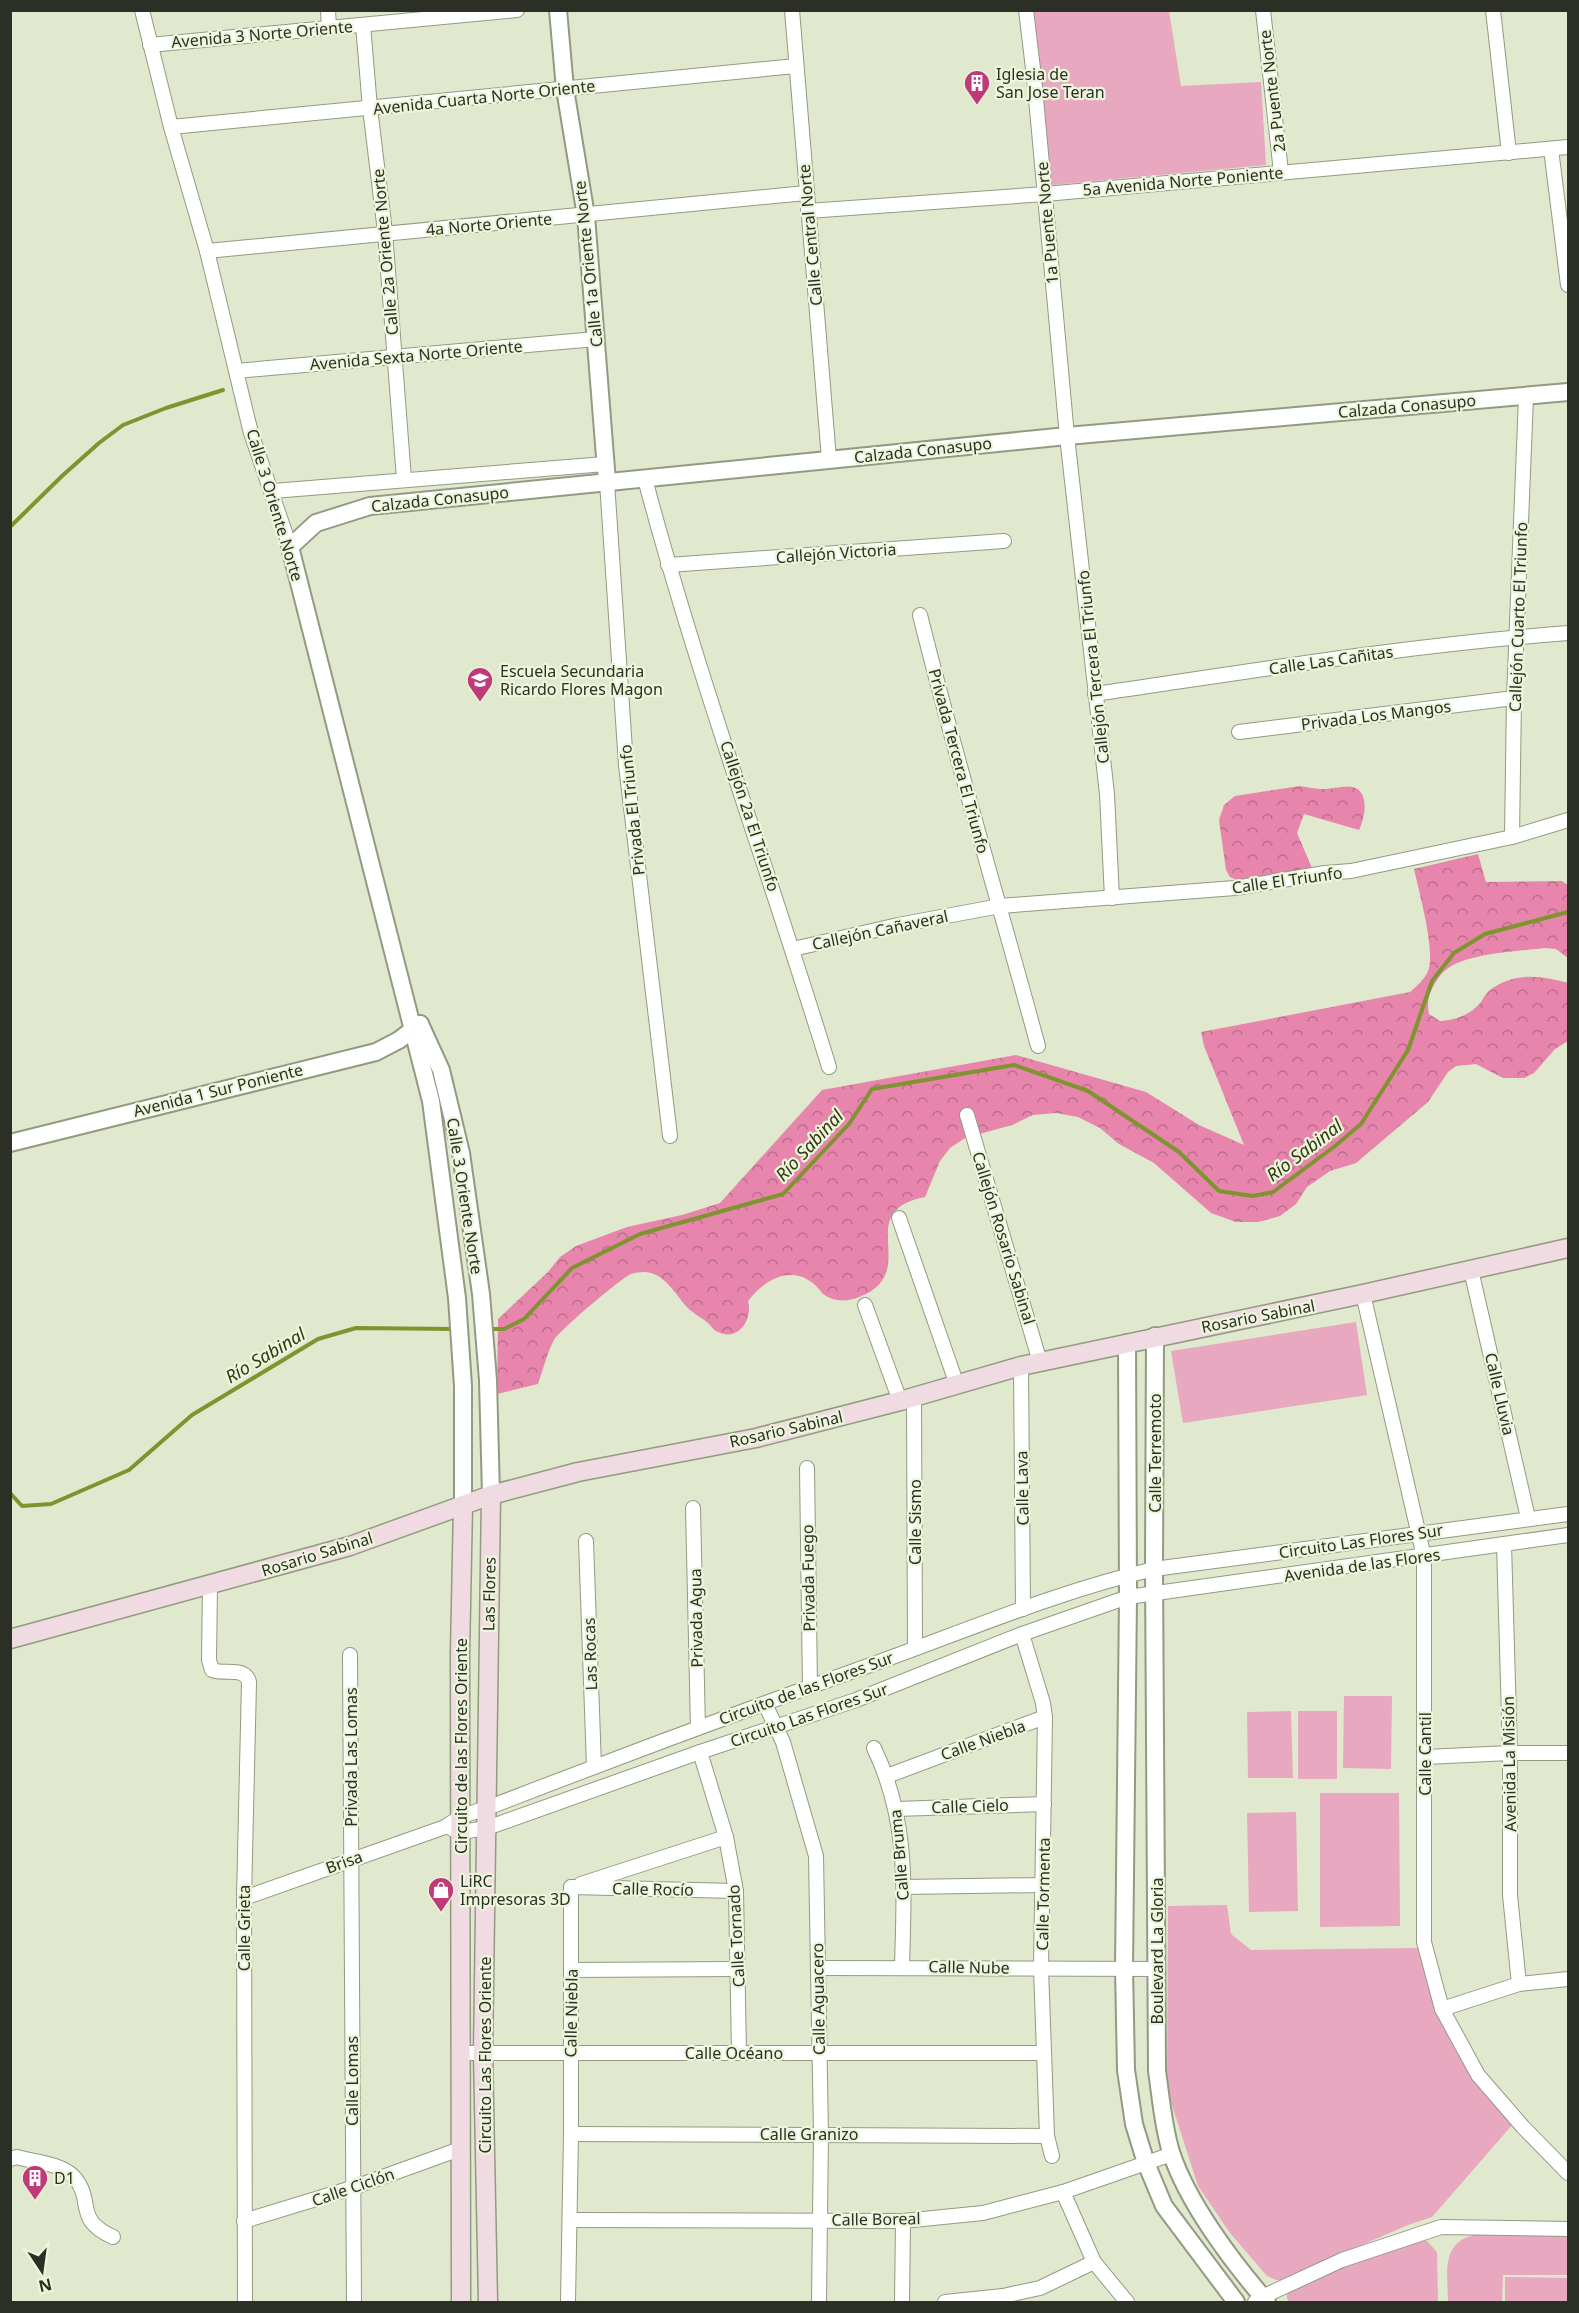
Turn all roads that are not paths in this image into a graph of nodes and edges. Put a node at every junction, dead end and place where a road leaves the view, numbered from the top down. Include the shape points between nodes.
1 (142, 10) edge
2 (328, 10) edge
3 (517, 10) edge
4 (558, 10) edge
5 (792, 10) edge
6 (1026, 10) edge
7 (1263, 10) edge
8 (1493, 10) edge
9 (363, 25) junction
10 (329, 28) junction
11 (150, 45) junction
12 (796, 66) junction
13 (565, 89) junction
14 (370, 108) junction
15 (171, 127) junction
16 (1559, 148) edge
17 (1509, 153) junction
18 (1281, 172) junction
19 (806, 193) junction
20 (1045, 194) junction
21 (808, 211) junction
22 (586, 216) junction
23 (385, 232) junction
24 (207, 251) junction
25 (1568, 281) edge
26 (596, 339) junction
27 (394, 357) junction
28 (236, 371) junction
29 (1569, 392) edge
30 (1526, 397) junction
31 (1067, 436) junction
32 (829, 459) junction
33 (605, 464) junction
34 (404, 479) junction
35 (645, 480) junction
36 (607, 482) junction
37 (273, 491) junction
38 (1004, 541) dead end
39 (290, 548) junction
40 (668, 566) junction
41 (920, 615) dead end
42 (1569, 633) edge
43 (1518, 637) junction
44 (1095, 694) junction
45 (1514, 698) junction
46 (1239, 732) dead end
47 (1569, 820) edge
48 (1512, 837) junction
49 (1112, 898) junction
50 (1000, 906) junction
51 (793, 949) junction
52 (417, 1026) junction
53 (1038, 1046) dead end
54 (829, 1067) dead end
55 (968, 1115) dead end
56 (670, 1136) dead end
57 (10, 1143) edge
58 (461, 1153) junction
59 (440, 1158) junction
60 (899, 1218) dead end
61 (1569, 1248) edge
62 (1471, 1270) junction
63 (1363, 1294) junction
64 (457, 1298) joint
65 (865, 1305) dead end
66 (1155, 1336) junction
67 (1128, 1343) junction
68 (1041, 1362) junction
69 (1021, 1366) junction
70 (488, 1380) joint
71 (957, 1385) junction
72 (907, 1399) junction
73 (807, 1468) dead end
74 (491, 1495) junction
75 (463, 1505) junction
76 (693, 1508) dead end
77 (1569, 1514) edge
78 (1528, 1518) junction
79 (1418, 1534) junction
80 (1569, 1535) edge
81 (586, 1541) dead end
82 (1504, 1544) junction
83 (1424, 1557) junction
84 (1154, 1569) junction
85 (1128, 1575) junction
86 (210, 1585) junction
87 (1155, 1592) junction
88 (1128, 1597) junction
89 (1023, 1610) junction
90 (1022, 1634) junction
91 (10, 1639) edge
92 (915, 1648) junction
93 (350, 1655) dead end
94 (810, 1687) junction
95 (765, 1704) junction
96 (1045, 1717) junction
97 (698, 1728) junction
98 (775, 1728) junction
99 (873, 1748) dead end
100 (700, 1752) junction
101 (1510, 1753) junction
102 (1569, 1753) edge
103 (1425, 1757) junction
104 (594, 1767) junction
105 (887, 1776) junction
106 (1044, 1804) junction
107 (487, 1808) junction
108 (896, 1809) junction
109 (456, 1825) junction
110 (488, 1828) junction
111 (726, 1837) junction
112 (352, 1860) junction
113 (1043, 1885) junction
114 (571, 1887) junction
115 (904, 1887) junction
116 (736, 1891) junction
117 (244, 1898) junction
118 (902, 1967) junction
119 (818, 1968) junction
120 (1041, 1968) junction
121 (1124, 1968) junction
122 (738, 1969) junction
123 (1157, 1969) junction
124 (571, 1970) junction
125 (1569, 1979) edge
126 (1519, 1984) junction
127 (1442, 2009) junction
128 (461, 2053) junction
129 (483, 2053) junction
130 (739, 2053) junction
131 (1044, 2053) junction
132 (570, 2054) junction
133 (819, 2054) junction
134 (571, 2134) junction
135 (821, 2134) junction
136 (1047, 2136) junction
137 (460, 2148) junction
138 (1172, 2154) junction
139 (1052, 2156) dead end
140 (10, 2159) edge
141 (1146, 2163) junction
142 (1569, 2173) edge
143 (352, 2188) junction
144 (1063, 2192) junction
145 (570, 2220) junction
146 (903, 2220) junction
147 (244, 2221) junction
148 (819, 2221) junction
149 (1569, 2229) edge
150 (113, 2237) dead end
151 (1094, 2262) junction
152 (1261, 2301) edge
153 (245, 2302) edge
154 (354, 2302) edge
155 (461, 2302) edge
156 (488, 2302) edge
157 (568, 2302) edge
158 (819, 2302) edge
159 (902, 2302) edge
160 (945, 2302) edge
161 (1127, 2302) edge
162 (1236, 2302) edge

1 - 11 street, Calle 3 Oriente Norte
2 - 10 street
3 - 9 street, Avenida 3 Norte Oriente
4 - 13 street, Calle 1a Oriente Norte
5 - 12 street, Calle Central Norte
6 - 20 street, 1a Puente Norte
7 - 18 street, 2a Puente Norte
8 - 17 street
9 - 10 street, Avenida 3 Norte Oriente
9 - 14 street, Calle 2a Oriente Norte
10 - 11 street, Avenida 3 Norte Oriente
11 - 15 street, Calle 3 Oriente Norte
12 - 13 street, Avenida Cuarta Norte Oriente
12 - 19 street, Calle Central Norte
13 - 14 street, Avenida Cuarta Norte Oriente
13 - 22 street, Calle 1a Oriente Norte
14 - 15 street, Avenida Cuarta Norte Oriente
14 - 23 street, Calle 2a Oriente Norte
15 - 24 street, Calle 3 Oriente Norte
16 - 17 street, 5a Avenida Norte Poniente
16 - 25 street
17 - 18 street, 5a Avenida Norte Poniente
18 - 20 street, 5a Avenida Norte Poniente
19 - 21 street, Calle Central Norte
19 - 22 street, 4a Norte Oriente
20 - 21 street, 5a Avenida Norte Poniente
20 - 31 street, 1a Puente Norte
21 - 32 street, Calle Central Norte
22 - 23 street, 4a Norte Oriente
22 - 26 street, Calle 1a Oriente Norte
23 - 24 street, 4a Norte Oriente
23 - 27 street, Calle 2a Oriente Norte
24 - 28 street, Calle 3 Oriente Norte
26 - 27 street, Avenida Sexta Norte Oriente
26 - 33 street, Calle 1a Oriente Norte
27 - 28 street, Avenida Sexta Norte Oriente
27 - 34 street, Calle 2a Oriente Norte
28 - 37 street, Calle 3 Oriente Norte via 251,433
29 - 30 street, Calzada Conasupo
30 - 31 street, Calzada Conasupo
30 - 43 street, Callejón Cuarto El Triunfo
31 - 32 street, Calzada Conasupo
31 - 44 street, Callejón Tercera El Triunfo
32 - 35 street, Calzada Conasupo
33 - 34 street
33 - 36 street, Calle 1a Oriente Norte
34 - 37 street
35 - 36 street, Calzada Conasupo
35 - 40 street, Callejón 2a El Triunfo
36 - 39 street, Calzada Conasupo via 370,506 316,523
36 - 56 street, Privada El Triunfo via 626,765
37 - 39 street, Calle 3 Oriente Norte
38 - 40 street, Callejón Victoria
39 - 52 street, Calle 3 Oriente Norte via 406,1000
40 - 51 street, Callejón 2a El Triunfo
41 - 50 street, Privada Tercera El Triunfo
42 - 43 street, Calle Las Cañitas
43 - 44 street, Calle Las Cañitas
43 - 45 street, Callejón Cuarto El Triunfo
44 - 49 street, Callejón Tercera El Triunfo via 1107,794
45 - 46 street, Privada Los Mangos
45 - 48 street, Callejón Cuarto El Triunfo
47 - 48 street, Calle El Triunfo
48 - 49 street, Calle El Triunfo via 1351,871 1235,888
49 - 50 street, Calle El Triunfo
50 - 51 street, Callejón Cañaveral
50 - 53 street, Privada Tercera El Triunfo
51 - 54 street, Callejón 2a El Triunfo
52 - 57 street, Avenida 1 Sur Poniente via 376,1052
52 - 58 street, Calle 3 Oriente Norte via 441,1070
52 - 59 street, Calle 3 Oriente Norte
55 - 68 street, Callejón Rosario Sabinal
58 - 59 street
58 - 70 street, Calle 3 Oriente Norte via 481,1294
59 - 64 street, Calle 3 Oriente Norte
60 - 71 street
61 - 62 main road, Rosario Sabinal
62 - 63 main road, Rosario Sabinal
62 - 78 street, Calle Lluvia
63 - 66 main road, Rosario Sabinal
63 - 79 street, Calle Cantil
64 - 75 street, Circuito de las Flores Oriente via 463,1386
65 - 72 street, Calle Sismo
66 - 67 main road, Rosario Sabinal
66 - 84 street, Calle Terremoto
67 - 68 main road, Rosario Sabinal
67 - 85 street, Calle Terremoto
68 - 69 main road, Rosario Sabinal
69 - 71 main road, Rosario Sabinal
69 - 89 street, Calle Lava
70 - 74 street, Las Flores
71 - 72 main road, Rosario Sabinal
72 - 74 main road, Rosario Sabinal via 756,1438 578,1472
72 - 92 street, Calle Sismo
73 - 94 street, Privada Fuego
74 - 75 main road, Rosario Sabinal
74 - 107 main road, Las Flores
75 - 86 main road, Rosario Sabinal via 350,1546
75 - 109 main road, Circuito de las Flores Oriente
76 - 97 street, Privada Agua
77 - 78 street, Circuito Las Flores Sur
78 - 79 street, Circuito Las Flores Sur
79 - 83 street, Calle Cantil
79 - 84 street, Circuito Las Flores Sur
80 - 82 street, Avenida de las Flores
81 - 104 street, Las Rocas
82 - 83 street, Avenida de las Flores
82 - 101 street, Avenida La Misión
83 - 87 street, Avenida de las Flores
83 - 103 street, Calle Cantil
84 - 85 street, Circuito de las Flores Sur
84 - 87 street, Boulevard La Gloria
85 - 88 street, Boulevard La Gloria
85 - 89 street, Circuito de las Flores Sur
86 - 91 main road, Rosario Sabinal
86 - 117 street, Calle Grieta via 212,1670 243,1673 249,1682
87 - 88 street, Circuito Las Flores Sur
87 - 123 street, Boulevard La Gloria
88 - 90 street, Circuito Las Flores Sur
88 - 121 street, Boulevard La Gloria
89 - 92 street, Circuito de las Flores Sur
90 - 96 street, Calle Tormenta
90 - 98 street, Circuito Las Flores Sur
92 - 94 street, Circuito de las Flores Sur
93 - 112 street, Privada Las Lomas
94 - 95 street, Circuito de las Flores Sur
95 - 97 street, Circuito de las Flores Sur
95 - 98 street, Calle Aguacero
96 - 105 street, Calle Niebla
96 - 106 street, Calle Tormenta
97 - 104 street, Circuito de las Flores Sur
98 - 100 street, Circuito Las Flores Sur
98 - 119 street, Calle Aguacero via 783,1742 816,1856
99 - 105 street, Calle Bruma
100 - 110 street, Circuito Las Flores Sur
100 - 111 street, Calle Tornado
101 - 102 street
101 - 103 street
101 - 126 street, Avenida La Misión via 1510,1895
103 - 127 street, Calle Cantil via 1424,1941
104 - 107 street, Circuito de las Flores Sur
105 - 108 street, Calle Bruma
106 - 108 street, Calle Cielo
106 - 113 street, Calle Tormenta
107 - 109 street, Circuito de las Flores Sur
107 - 110 main road, Circuito Las Flores Oriente
108 - 115 street, Calle Bruma
109 - 110 street, Circuito Las Flores Sur
109 - 112 street, Brisa
109 - 128 main road, Circuito de las Flores Oriente
110 - 129 main road, Circuito Las Flores Oriente
111 - 114 street
111 - 116 street, Calle Tornado
112 - 117 street, Brisa
112 - 143 street, Calle Lomas
113 - 115 street
113 - 120 street, Calle Tormenta
114 - 116 street, Calle Rocío
114 - 124 street, Calle Niebla
115 - 118 street, Calle Bruma
116 - 122 street, Calle Tornado
117 - 147 street, Calle Grieta
118 - 119 street, Calle Nube
118 - 120 street, Calle Nube
119 - 133 street, Calle Aguacero
120 - 121 street, Calle Nube
120 - 131 street, Calle Tormenta
121 - 123 street, Calle Nube
121 - 141 street, Boulevard La Gloria via 1126,2070 1134,2124
122 - 124 street
122 - 130 street, Calle Tornado
123 - 138 street, Boulevard La Gloria via 1157,2071
124 - 132 street, Calle Niebla
125 - 126 street
126 - 127 street
127 - 142 street, Calle Cantil via 1478,2075
128 - 129 street, Calle Océano
128 - 137 main road, Circuito de las Flores Oriente
129 - 132 street, Calle Océano
129 - 156 main road, Circuito Las Flores Oriente
130 - 132 street, Calle Océano
130 - 133 street, Calle Océano
131 - 133 street, Calle Océano
131 - 136 street, Calle Tormenta
132 - 134 street, Calle Niebla
133 - 135 street, Calle Aguacero
134 - 135 street, Calle Granizo
134 - 145 street, Calle Niebla
135 - 136 street, Calle Granizo
135 - 148 street, Calle Aguacero
136 - 139 street, Calle Tormenta
137 - 143 street, Calle Ciclón
137 - 155 main road, Circuito de las Flores Oriente
138 - 141 street, Calle Boreal
138 - 152 street, Boulevard La Gloria via 1193,2203
140 - 150 street via 17,2157 60,2168 74,2178 88,2219
141 - 144 street, Calle Boreal
141 - 162 street, Boulevard La Gloria via 1164,2205
143 - 147 street, Calle Ciclón
143 - 154 street, Calle Lomas
144 - 146 street, Calle Boreal via 983,2213
144 - 151 street
145 - 148 street, Calle Boreal
145 - 157 street, Calle Niebla
146 - 148 street, Calle Boreal
146 - 159 street
147 - 153 street, Calle Grieta
148 - 158 street, Calle Aguacero
149 - 152 street via 1441,2227 1342,2260
151 - 160 street via 1040,2288
151 - 161 street

